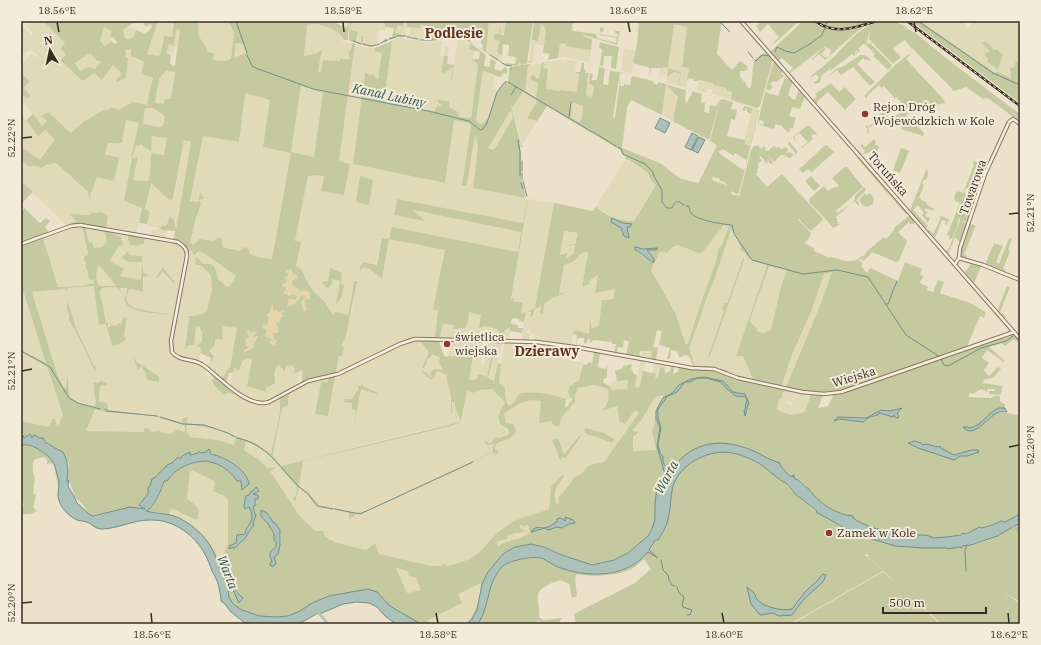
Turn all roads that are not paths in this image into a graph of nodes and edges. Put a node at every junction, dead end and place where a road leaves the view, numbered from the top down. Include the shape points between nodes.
1 (741, 21) edge
2 (1020, 124) edge
3 (21, 244) edge
4 (959, 258) junction
5 (955, 264) junction
6 (1020, 280) edge
7 (1014, 332) junction
8 (1020, 339) edge

1 - 5 street, Toruńska
2 - 4 street, Towarowa via 1013,119 1009,122 985,174 960,248
3 - 7 street, Wiejska via 70,226 80,225 178,242 187,250 187,256 171,341 172,352 179,358 199,363 241,395 258,403 269,402 308,381 338,374 415,339 537,342 714,369 738,378 815,394 850,389
4 - 5 street, Towarowa
4 - 6 street
5 - 7 street, Toruńska
7 - 8 street, Toruńska

